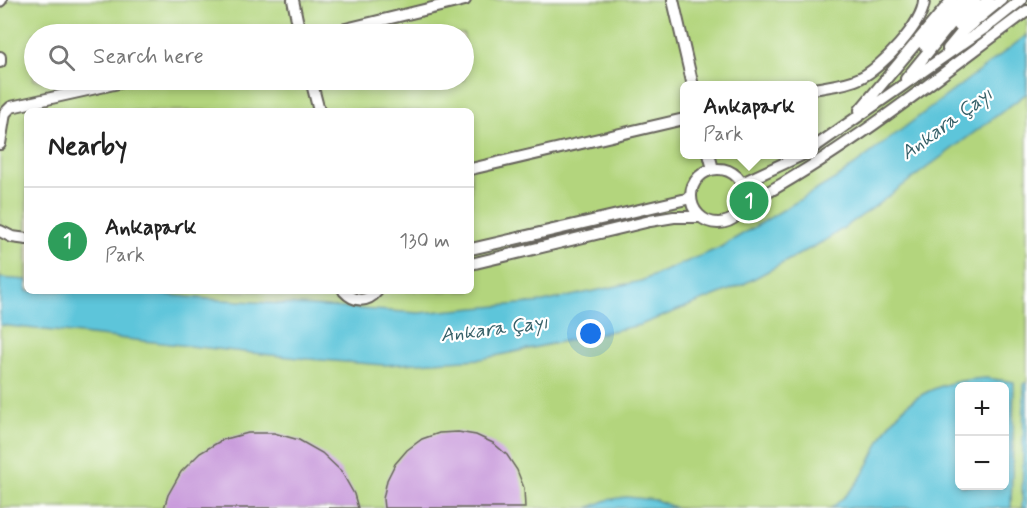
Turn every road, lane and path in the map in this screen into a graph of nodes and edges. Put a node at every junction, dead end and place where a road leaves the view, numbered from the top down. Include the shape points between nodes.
1 (293, 0) edge
2 (465, 0) edge
3 (673, 0) edge
4 (924, 0) edge
5 (952, 0) edge
6 (963, 0) edge
7 (975, 0) edge
8 (988, 0) edge
9 (1001, 0) edge
10 (1021, 0) edge
11 (1027, 11) edge
12 (298, 24) edge
13 (366, 24) edge
14 (0, 57) edge
15 (937, 61) junction
16 (0, 62) edge
17 (919, 75) junction
18 (692, 81) edge
19 (900, 87) junction
20 (818, 88) edge
21 (85, 90) edge
22 (314, 90) edge
23 (872, 107) junction
24 (318, 108) edge
25 (680, 120) edge
26 (848, 124) junction
27 (0, 144) edge
28 (818, 145) edge
29 (710, 159) edge
30 (793, 159) edge
31 (474, 168) edge
32 (713, 169) junction
33 (742, 183) junction
34 (691, 198) junction
35 (743, 206) junction
36 (701, 217) junction
37 (0, 231) edge
38 (24, 239) edge
39 (474, 248) edge
40 (474, 263) edge
41 (347, 294) edge
42 (374, 294) edge

1 - 12 lane
2 - 13 lane
3 - 18 lane
4 - 20 lane via 921,15 873,72 857,80
5 - 26 lane
6 - 23 lane
7 - 19 lane
8 - 17 lane via 956,29
9 - 15 lane via 962,32
10 - 15 lane
11 - 35 lane via 858,135 788,182
14 - 16 lane
15 - 17 lane
17 - 19 lane
19 - 23 lane
21 - 27 lane via 11,106 5,113
22 - 24 lane
23 - 26 lane
25 - 31 lane
26 - 28 lane
29 - 32 lane
30 - 33 lane
32 - 33 lane via 732,172
32 - 34 lane via 693,184
33 - 35 lane
34 - 36 lane
34 - 39 lane
35 - 36 lane via 726,222
36 - 40 lane via 650,221
37 - 38 lane
41 - 42 lane via 362,300

